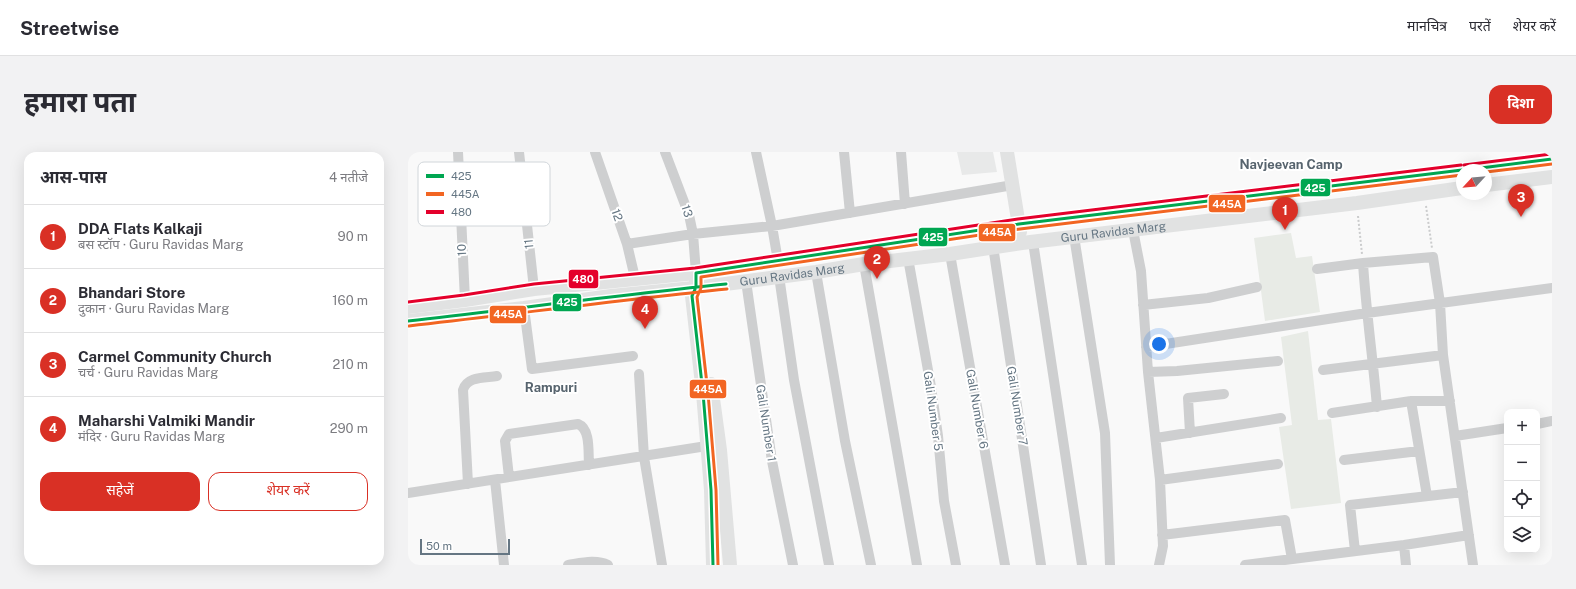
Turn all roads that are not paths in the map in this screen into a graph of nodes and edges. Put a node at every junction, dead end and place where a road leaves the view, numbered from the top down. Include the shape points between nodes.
1 (458, 152) edge
2 (519, 152) edge
3 (595, 152) edge
4 (665, 152) edge
5 (756, 152) edge
6 (844, 152) edge
7 (901, 152) edge
8 (1007, 152) edge
9 (1552, 159) edge
10 (458, 162) edge
11 (520, 162) edge
12 (1492, 167) edge
13 (1456, 171) edge
14 (1552, 176) edge
15 (1492, 184) edge
16 (1013, 185) junction
17 (1456, 189) edge
18 (905, 204) junction
19 (850, 213) junction
20 (1019, 224) junction
21 (461, 226) edge
22 (527, 226) edge
23 (772, 226) junction
24 (1133, 230) junction
25 (693, 234) junction
26 (1074, 236) junction
27 (1027, 242) junction
28 (628, 244) junction
29 (993, 246) junction
30 (950, 254) junction
31 (908, 258) junction
32 (778, 261) junction
33 (1363, 263) junction
34 (864, 264) junction
35 (1317, 269) dead end
36 (816, 272) junction
37 (696, 273) junction
38 (779, 276) junction
39 (635, 278) junction
40 (746, 281) junction
41 (696, 287) junction
42 (1257, 287) dead end
43 (1552, 288) edge
44 (534, 289) junction
45 (464, 300) junction
46 (1440, 303) junction
47 (1143, 305) junction
48 (408, 307) edge
49 (524, 308) junction
50 (1367, 313) junction
51 (408, 321) edge
52 (1146, 346) junction
53 (1443, 355) junction
54 (633, 356) dead end
55 (1278, 361) dead end
56 (1373, 363) junction
57 (1323, 370) dead end
58 (1148, 372) junction
59 (639, 374) dead end
60 (497, 376) dead end
61 (1224, 394) dead end
62 (1411, 401) junction
63 (1450, 401) junction
64 (1377, 407) junction
65 (1332, 413) dead end
66 (1281, 418) dead end
67 (1552, 421) edge
68 (1540, 423) edge
69 (1504, 428) edge
70 (1190, 433) junction
71 (1455, 436) junction
72 (1156, 438) junction
73 (713, 445) junction
74 (1419, 451) junction
75 (644, 457) junction
76 (1344, 460) dead end
77 (1278, 464) dead end
78 (589, 465) junction
79 (509, 477) junction
80 (495, 480) junction
81 (1160, 480) junction
82 (468, 484) junction
83 (1463, 492) junction
84 (408, 493) edge
85 (1427, 496) junction
86 (1162, 535) junction
87 (1469, 535) junction
88 (1404, 546) junction
89 (1355, 551) junction
90 (1292, 559) junction
91 (1278, 563) edge
92 (504, 565) edge
93 (568, 565) edge
94 (608, 565) edge
95 (662, 565) edge
96 (713, 565) edge
97 (730, 565) edge
98 (793, 565) edge
99 (829, 565) edge
100 (871, 565) edge
101 (917, 565) edge
102 (956, 565) edge
103 (1005, 565) edge
104 (1041, 565) edge
105 (1082, 565) edge
106 (1110, 565) edge
107 (1159, 565) edge
108 (1245, 565) edge
109 (1406, 565) edge
110 (1473, 565) edge

1 - 10 street, 10
2 - 11 street, 11
3 - 28 street, 12
4 - 25 street, 13 via 689,215
5 - 23 street
6 - 19 street
7 - 18 street
8 - 16 main road
9 - 12 main road
13 - 20 main road, Guru Ravidas Marg
14 - 15 main road
16 - 18 street
16 - 20 main road
17 - 24 main road, Guru Ravidas Marg
18 - 19 street
19 - 23 street
20 - 27 main road
20 - 32 main road, Guru Ravidas Marg
21 - 45 street, 10
22 - 44 street, 11
23 - 25 street
23 - 32 street
24 - 26 main road, Guru Ravidas Marg
24 - 47 street via 1141,271
25 - 28 street
25 - 37 street, 13
26 - 27 main road, Guru Ravidas Marg
26 - 106 street via 1105,433
27 - 29 main road, Guru Ravidas Marg
27 - 105 street
28 - 39 street, 12
29 - 30 main road, Guru Ravidas Marg
29 - 104 street, Gali Number 7
30 - 31 main road, Guru Ravidas Marg
30 - 103 street, Gali Number 6
31 - 34 main road, Guru Ravidas Marg
31 - 102 street, Gali Number 5 via 931,387 944,501
32 - 37 main road, Guru Ravidas Marg
33 - 35 street
33 - 46 street via 1434,257
33 - 50 street
34 - 36 main road, Guru Ravidas Marg
34 - 101 street
36 - 38 main road, Guru Ravidas Marg
36 - 100 street via 846,448
37 - 39 main road, Guru Ravidas Marg
37 - 41 main road
38 - 40 main road, Guru Ravidas Marg
38 - 99 street via 794,380
39 - 44 main road, Guru Ravidas Marg
40 - 41 main road, Guru Ravidas Marg
40 - 98 street, Gali Number 1 via 772,461
41 - 49 main road, Guru Ravidas Marg
41 - 73 main road via 692,296
42 - 47 street via 1208,298
43 - 46 street
44 - 45 main road, Guru Ravidas Marg
45 - 48 main road, Guru Ravidas Marg
46 - 50 street
46 - 53 street
47 - 52 street
49 - 51 main road, Guru Ravidas Marg
49 - 54 street via 532,369
50 - 52 street
50 - 56 street
52 - 58 street
53 - 56 street
53 - 63 street
55 - 58 street
56 - 57 street
56 - 64 street
58 - 72 street
59 - 75 street
60 - 82 street via 469,381 463,390
61 - 70 street via 1188,398
62 - 63 street
62 - 64 street
62 - 74 street
63 - 71 street
64 - 65 street
66 - 70 street
67 - 68 street
69 - 71 street
70 - 72 street
71 - 83 street
72 - 81 street
73 - 75 street
73 - 96 main road
73 - 97 main road
74 - 76 street
74 - 85 street
75 - 78 street
75 - 95 street
77 - 81 street
78 - 79 street
78 - 79 street via 586,431 582,425 509,434 505,441
79 - 80 street
80 - 82 street
80 - 92 street
81 - 86 street
82 - 84 street
83 - 85 street
83 - 87 street
85 - 89 street via 1350,505
86 - 90 street via 1286,520
86 - 107 street
87 - 88 street
87 - 110 street
88 - 89 street
88 - 109 street
89 - 90 street
90 - 91 street
91 - 108 street
93 - 94 street via 592,562

